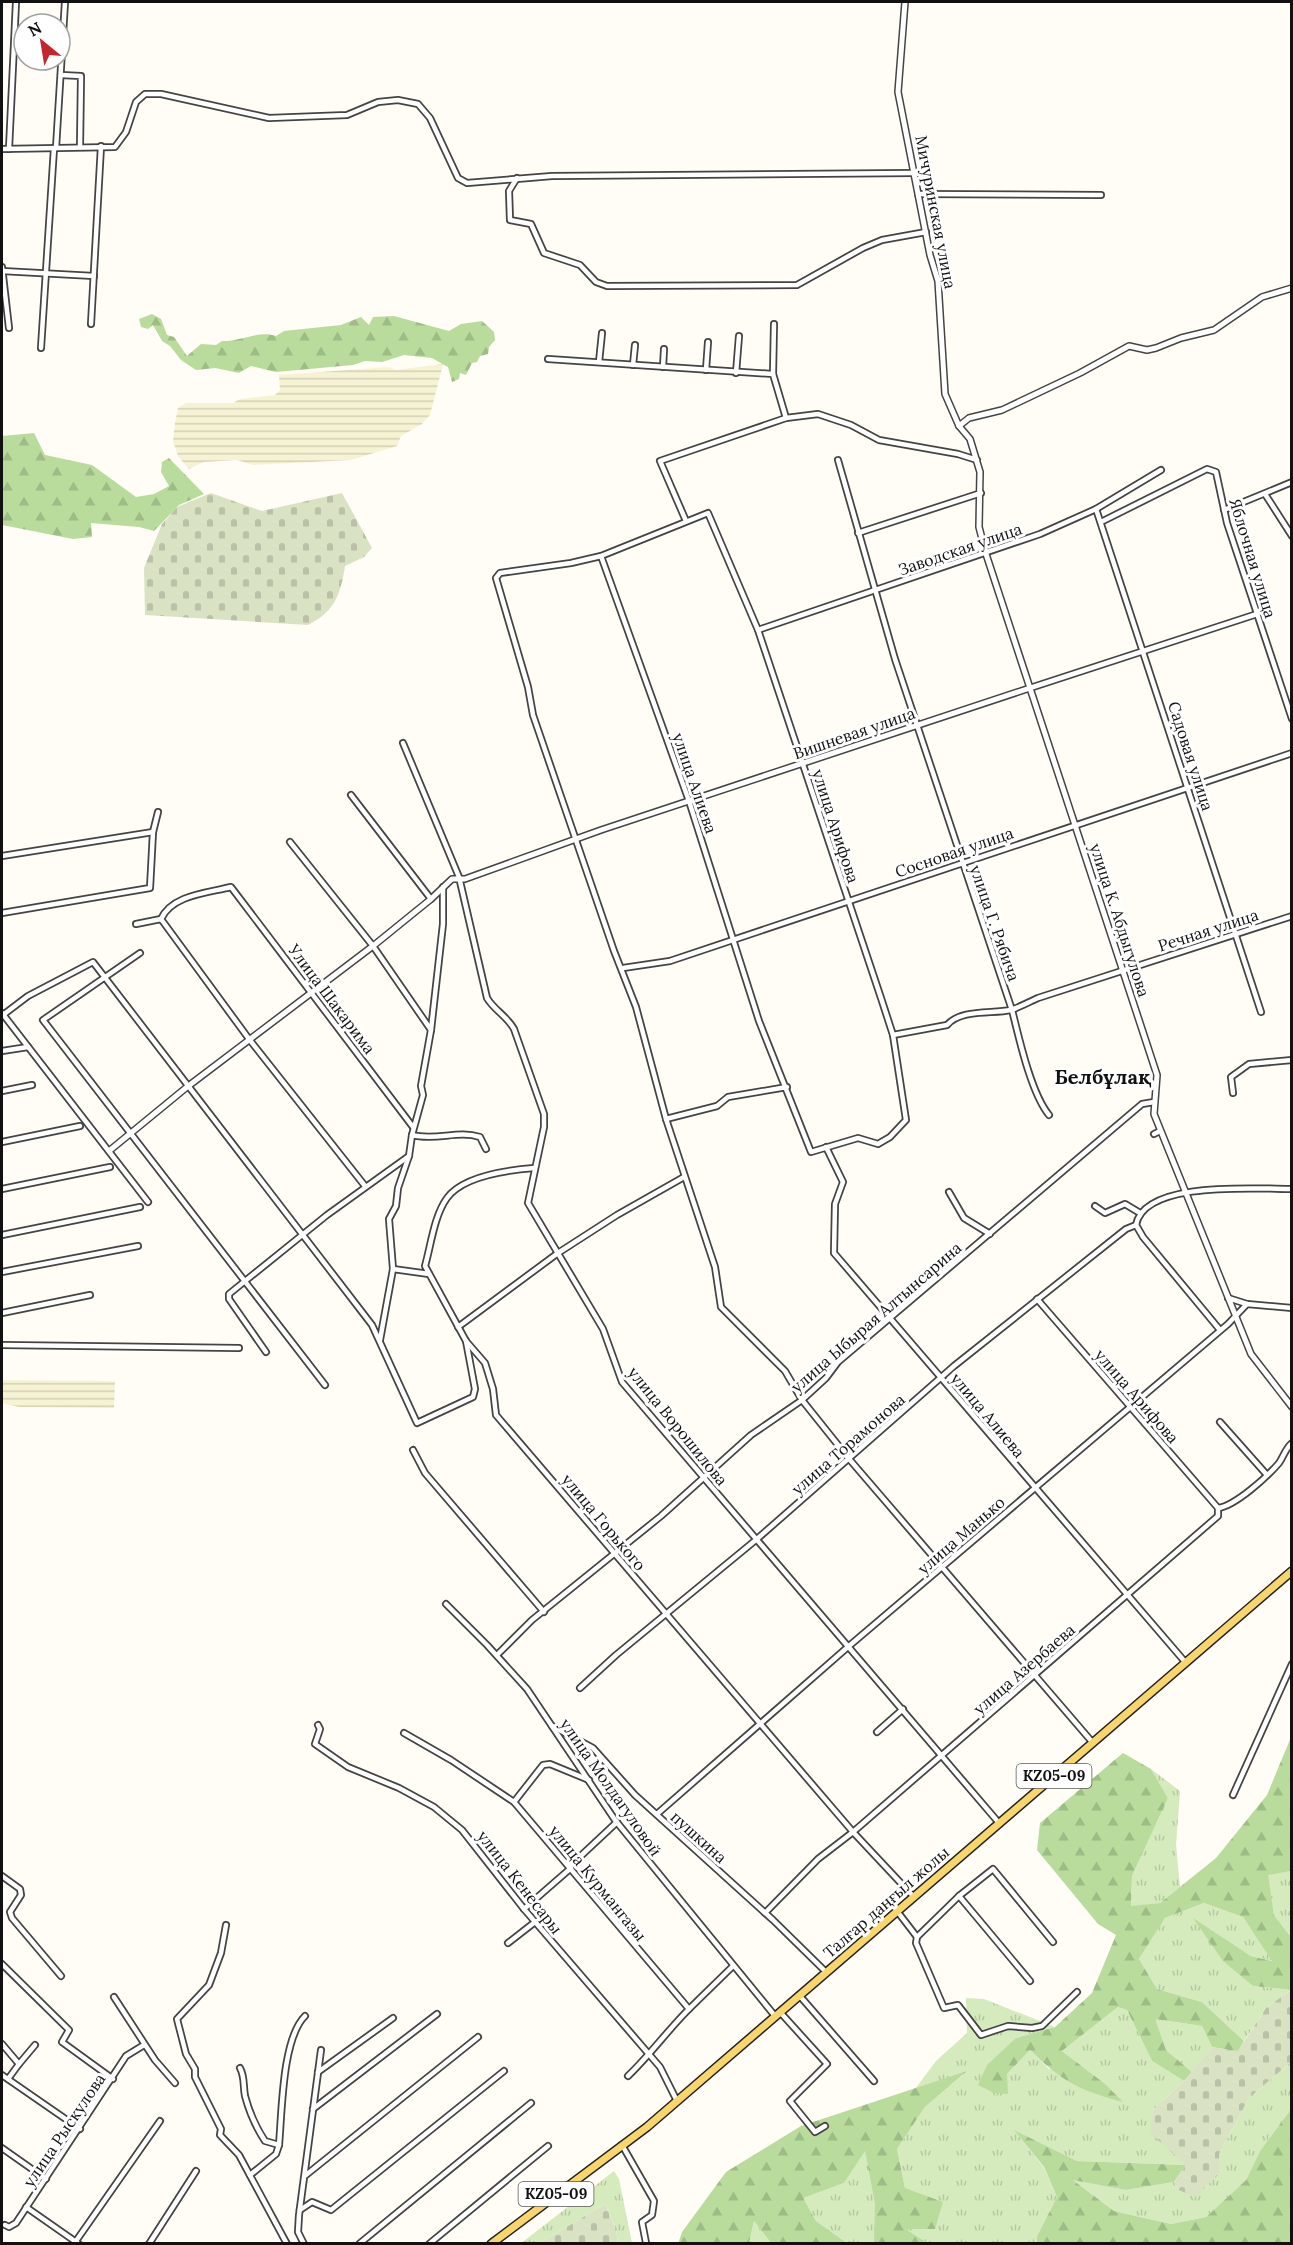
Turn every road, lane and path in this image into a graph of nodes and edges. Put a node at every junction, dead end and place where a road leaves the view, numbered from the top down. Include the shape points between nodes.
1 (16, 2) edge
2 (65, 2) edge
3 (905, 2) edge
4 (61, 75) junction
5 (101, 146) junction
6 (80, 147) junction
7 (55, 148) junction
8 (2, 149) edge
9 (9, 149) junction
10 (914, 173) junction
11 (517, 178) junction
12 (918, 194) junction
13 (1101, 195) dead end
14 (926, 232) junction
15 (2, 267) edge
16 (2, 271) edge
17 (46, 273) junction
18 (94, 276) junction
19 (1292, 288) edge
20 (91, 324) dead end
21 (774, 324) dead end
22 (9, 328) dead end
23 (602, 333) dead end
24 (739, 336) dead end
25 (708, 342) dead end
26 (635, 345) dead end
27 (41, 348) dead end
28 (664, 349) dead end
29 (548, 359) dead end
30 (599, 362) junction
31 (633, 365) junction
32 (663, 367) junction
33 (706, 370) junction
34 (736, 373) junction
35 (773, 374) junction
36 (786, 418) junction
37 (959, 426) junction
38 (838, 460) dead end
39 (977, 460) junction
40 (1161, 470) dead end
41 (1292, 482) edge
42 (981, 493) junction
43 (1265, 494) junction
44 (1095, 509) junction
45 (1224, 510) junction
46 (686, 521) junction
47 (1101, 522) junction
48 (858, 532) junction
49 (1292, 537) edge
50 (986, 554) junction
51 (601, 556) junction
52 (875, 591) junction
53 (1257, 614) junction
54 (758, 630) junction
55 (1143, 650) junction
56 (1030, 688) junction
57 (1292, 719) edge
58 (917, 726) junction
59 (403, 743) dead end
60 (1292, 753) edge
61 (803, 765) junction
62 (1188, 787) junction
63 (351, 795) dead end
64 (689, 801) junction
65 (158, 812) dead end
66 (1075, 824) junction
67 (153, 832) junction
68 (578, 839) junction
69 (290, 842) dead end
70 (2, 856) edge
71 (961, 862) junction
72 (459, 878) junction
73 (443, 887) junction
74 (431, 899) junction
75 (848, 900) junction
76 (2, 913) edge
77 (1292, 916) edge
78 (161, 919) junction
79 (136, 924) dead end
80 (1237, 933) junction
81 (734, 938) junction
82 (373, 946) junction
83 (140, 953) dead end
84 (623, 968) junction
85 (1123, 971) junction
86 (102, 977) junction
87 (312, 991) junction
88 (1012, 1010) junction
89 (1261, 1012) dead end
90 (2, 1014) edge
91 (431, 1030) junction
92 (893, 1035) junction
93 (249, 1039) junction
94 (28, 1047) junction
95 (2, 1051) edge
96 (1292, 1060) edge
97 (32, 1085) dead end
98 (187, 1087) junction
99 (787, 1088) junction
100 (2, 1091) edge
101 (1233, 1093) dead end
102 (1154, 1102) junction
103 (1049, 1115) dead end
104 (666, 1119) junction
105 (80, 1126) dead end
106 (413, 1127) junction
107 (1160, 1131) junction
108 (130, 1133) junction
109 (1154, 1134) dead end
110 (412, 1135) junction
111 (2, 1142) edge
112 (826, 1147) junction
113 (486, 1149) dead end
114 (109, 1151) junction
115 (409, 1156) junction
116 (110, 1167) dead end
117 (534, 1168) junction
118 (684, 1177) junction
119 (365, 1186) junction
120 (2, 1189) edge
121 (1292, 1189) edge
122 (1185, 1191) junction
123 (949, 1192) dead end
124 (148, 1202) dead end
125 (1095, 1206) dead end
126 (140, 1207) dead end
127 (1140, 1213) junction
128 (1136, 1224) junction
129 (304, 1234) junction
130 (990, 1234) junction
131 (2, 1235) edge
132 (138, 1246) dead end
133 (558, 1253) junction
134 (393, 1269) junction
135 (2, 1272) edge
136 (429, 1274) junction
137 (244, 1282) junction
138 (90, 1295) dead end
139 (1228, 1298) junction
140 (1037, 1299) junction
141 (1247, 1304) junction
142 (1292, 1308) edge
143 (2, 1313) edge
144 (1236, 1316) junction
145 (891, 1320) junction
146 (458, 1327) junction
147 (1220, 1330) junction
148 (380, 1340) junction
149 (466, 1341) junction
150 (2, 1345) edge
151 (239, 1348) dead end
152 (266, 1352) dead end
153 (941, 1378) junction
154 (325, 1385) dead end
155 (802, 1400) junction
156 (1131, 1407) junction
157 (1292, 1407) edge
158 (1220, 1422) dead end
159 (1292, 1443) edge
160 (413, 1450) dead end
161 (850, 1460) junction
162 (1267, 1475) junction
163 (704, 1476) junction
164 (1034, 1488) junction
165 (1218, 1508) junction
166 (757, 1539) junction
167 (614, 1553) junction
168 (941, 1568) junction
169 (1292, 1571) edge
170 (1127, 1596) junction
171 (446, 1604) dead end
172 (543, 1612) junction
173 (668, 1616) junction
174 (849, 1646) junction
175 (497, 1655) junction
176 (1186, 1663) junction
177 (1292, 1664) edge
178 (1035, 1676) junction
179 (580, 1688) dead end
180 (903, 1708) junction
181 (760, 1723) junction
182 (318, 1725) dead end
183 (552, 1726) junction
184 (877, 1732) dead end
185 (404, 1733) dead end
186 (1092, 1743) junction
187 (942, 1754) junction
188 (589, 1780) junction
189 (1233, 1795) dead end
190 (514, 1802) junction
191 (657, 1814) junction
192 (617, 1822) junction
193 (999, 1823) junction
194 (854, 1832) junction
195 (570, 1867) junction
196 (2, 1878) edge
197 (913, 1896) junction
198 (959, 1896) junction
199 (524, 1909) junction
200 (897, 1911) junction
201 (765, 1913) junction
202 (535, 1922) junction
203 (226, 1924) dead end
204 (917, 1937) junction
205 (1053, 1942) dead end
206 (508, 1943) dead end
207 (2, 1964) edge
208 (732, 1967) junction
209 (826, 1972) junction
210 (61, 1976) dead end
211 (1030, 1981) dead end
212 (1077, 1992) dead end
213 (799, 1995) junction
214 (114, 1997) dead end
215 (689, 2009) junction
216 (437, 2014) dead end
217 (777, 2014) junction
218 (305, 2016) dead end
219 (393, 2018) dead end
220 (478, 2037) dead end
221 (2, 2044) edge
222 (35, 2045) dead end
223 (144, 2045) junction
224 (321, 2050) dead end
225 (649, 2056) junction
226 (19, 2064) junction
227 (240, 2068) dead end
228 (504, 2071) dead end
229 (318, 2072) junction
230 (2, 2075) edge
231 (628, 2076) dead end
232 (8, 2079) junction
233 (113, 2079) junction
234 (874, 2081) dead end
235 (175, 2083) dead end
236 (677, 2101) junction
237 (531, 2103) dead end
238 (313, 2109) junction
239 (160, 2121) dead end
240 (825, 2126) dead end
241 (80, 2129) junction
242 (279, 2145) junction
243 (622, 2145) junction
244 (548, 2146) dead end
245 (2, 2148) edge
246 (196, 2171) dead end
247 (250, 2175) junction
248 (306, 2175) junction
249 (46, 2179) junction
250 (26, 2207) junction
251 (300, 2210) junction
252 (3, 2226) edge
253 (77, 2242) edge
254 (646, 2243) edge
255 (149, 2244) edge
256 (287, 2244) edge
257 (304, 2244) edge
258 (359, 2244) edge
259 (429, 2244) edge
260 (490, 2244) edge

1 - 9 street
2 - 4 street
3 - 10 street, Мичуринская улица via 898,92
4 - 6 street via 81,76
4 - 7 street
5 - 6 street
5 - 11 street via 116,147 126,132 136,102 145,94 161,94 269,118 347,115 378,102 398,100 418,104 424,111 458,178 467,183
5 - 18 street
6 - 7 street
7 - 9 street
7 - 17 street
8 - 9 street
10 - 11 street
10 - 12 street, Мичуринская улица
11 - 14 street via 509,191 510,220 531,224 544,253 580,266 596,282 607,286 797,285 882,240
12 - 13 street
12 - 14 street, Мичуринская улица
14 - 37 street, Мичуринская улица via 938,281 945,394
15 - 16 street
16 - 17 street
16 - 22 street
17 - 18 street
17 - 27 street
18 - 20 street
19 - 37 street via 1262,297 1214,330 1147,350 1129,346 1002,411 969,418
21 - 35 street
23 - 30 street
24 - 34 street
25 - 33 street
26 - 31 street
28 - 32 street
29 - 30 street
30 - 31 street
31 - 32 street
32 - 33 street
33 - 34 street
34 - 35 street
35 - 36 street
36 - 39 street via 818,414 879,440
36 - 46 street via 660,461
37 - 39 street, улица К. Абдыгулова via 970,439
38 - 48 street, улица Г. Рябича
39 - 42 street, улица К. Абдыгулова
40 - 44 street, Заводская улица
41 - 43 street
42 - 48 street
42 - 50 street, улица К. Абдыгулова via 979,527
43 - 45 street
43 - 49 street
44 - 47 street, Садовая улица
44 - 50 street, Заводская улица
45 - 47 street, Яблочная улица via 1216,472 1207,469
45 - 53 street, Яблочная улица
46 - 51 street
46 - 54 street, улица Арифова via 708,513
47 - 55 street, Садовая улица
48 - 52 street, улица Г. Рябича
50 - 52 street, Заводская улица
50 - 56 street, улица К. Абдыгулова
51 - 64 street, улица Алиева
51 - 68 street via 500,573 496,578 533,715
52 - 54 street, Заводская улица
52 - 58 street, улица Г. Рябича
53 - 55 street, Вишневая улица
53 - 57 street, Яблочная улица
54 - 61 street, улица Арифова
55 - 56 street, Вишневая улица
55 - 62 street, Садовая улица
56 - 58 street, Вишневая улица
56 - 66 street, улица К. Абдыгулова
58 - 61 street, Вишневая улица
58 - 71 street, улица Г. Рябича
59 - 72 street, улица Ворошилова
60 - 62 street, Сосновая улица
61 - 64 street, Вишневая улица
61 - 75 street, улица Арифова
62 - 66 street, Сосновая улица
62 - 80 street, Садовая улица
63 - 74 street
64 - 68 street, Вишневая улица
64 - 81 street, улица Алиева
65 - 67 street
66 - 71 street, Сосновая улица
66 - 85 street, улица К. Абдыгулова
67 - 70 street
67 - 76 street via 150,888
68 - 72 street, Вишневая улица
68 - 84 street
69 - 82 street
71 - 75 street, Сосновая улица
71 - 88 street, улица Г. Рябича
72 - 73 street, Вишневая улица
72 - 117 street, улица Ворошилова via 487,998 507,1016 514,1029 544,1114
73 - 74 street, Вишневая улица
73 - 91 street via 443,924
74 - 82 street, Вишневая улица
75 - 81 street, Сосновая улица
75 - 92 street, улица Арифова
77 - 80 street, Речная улица
78 - 79 street
78 - 87 street, Улица Шакарима via 179,901 231,887
78 - 93 street
80 - 85 street, Речная улица
80 - 89 street, Садовая улица
81 - 84 street, Сосновая улица via 670,961
81 - 99 street, улица Алиева via 759,1021
82 - 87 street, Вишневая улица
82 - 91 street
83 - 86 street
84 - 104 street
85 - 88 street, Речная улица
85 - 102 street, улица К. Абдыгулова via 1157,1075
86 - 90 street via 93,962
86 - 98 street
86 - 108 street via 43,1020
87 - 93 street, Вишневая улица
87 - 106 street, Улица Шакарима
88 - 92 street, Речная улица via 978,1013 913,1034
88 - 103 street, улица Г. Рябича via 1020,1046 1039,1099
90 - 94 street
91 - 106 street via 421,1086 423,1095
92 - 112 street, улица Арифова via 906,1120 878,1143 858,1138
93 - 98 street, Вишневая улица
93 - 119 street
94 - 95 street
94 - 114 street
96 - 101 street via 1249,1064 1231,1077
97 - 100 street
98 - 108 street, Вишневая улица
98 - 129 street
99 - 104 street via 728,1097 717,1106
99 - 112 street, улица Алиева via 811,1152
102 - 107 street, улица К. Абдыгулова
102 - 130 street, улица Ыбырая Алтынсарина via 1142,1104 1108,1131
104 - 118 street
105 - 111 street
106 - 110 street
107 - 109 street
107 - 122 street, улица К. Абдыгулова
108 - 114 street, Вишневая улица
108 - 137 street
110 - 113 street via 447,1137 465,1132 480,1137
110 - 115 street
112 - 145 street, улица Алиева via 843,1182 835,1204 834,1253
114 - 124 street
115 - 119 street
115 - 134 street via 389,1220
116 - 120 street
117 - 133 street, улица Ворошилова via 528,1203
117 - 136 street via 506,1170 485,1177 447,1197 425,1266
118 - 133 street
118 - 155 street via 709,1248 721,1307 784,1371
119 - 129 street
121 - 122 street
122 - 127 street via 1145,1207
122 - 139 street, улица К. Абдыгулова
123 - 130 street via 964,1218
125 - 127 street via 1105,1214 1125,1204
126 - 131 street
127 - 128 street
128 - 140 street, улица Торамонова
128 - 147 street
129 - 137 street
129 - 148 street
130 - 145 street, улица Ыбырая Алтынсарина
132 - 135 street
133 - 146 street
133 - 163 street, улица Ворошилова via 603,1329 622,1382
134 - 136 street
134 - 148 street
136 - 146 street, улица Горького
137 - 152 street via 229,1294 229,1299
137 - 154 street
138 - 143 street
139 - 141 street
139 - 144 street, улица К. Абдыгулова
140 - 153 street, улица Торамонова
140 - 156 street, улица Арифова
141 - 142 street
141 - 144 street, улица Манько
144 - 147 street, улица Манько
144 - 157 street, улица К. Абдыгулова via 1251,1354
145 - 153 street, улица Алиева
145 - 155 street, улица Ыбырая Алтынсарина via 838,1362
146 - 149 street, улица Горького
147 - 156 street, улица Манько
148 - 149 street via 417,1423 473,1397
149 - 167 street, улица Горького via 490,1374 496,1415
150 - 151 street
153 - 161 street, улица Торамонова
153 - 164 street, улица Алиева
155 - 161 street
155 - 163 street, улица Ыбырая Алтынсарина via 759,1429
156 - 164 street, улица Манько
156 - 165 street, улица Арифова
158 - 162 street
159 - 162 street, улица Азербаева
160 - 172 street via 425,1473
161 - 166 street, улица Торамонова
161 - 168 street
162 - 165 street, улица Азербаева via 1228,1507
163 - 166 street, улица Ворошилова
163 - 167 street, улица Ыбырая Алтынсарина
164 - 168 street, улица Манько
164 - 170 street, улица Алиева
165 - 170 street, улица Азербаева via 1218,1516
166 - 173 street, улица Торамонова
166 - 174 street, улица Ворошилова
167 - 172 street, улица Ыбырая Алтынсарина
167 - 173 street, улица Горького
168 - 174 street, улица Манько
168 - 178 street
169 - 176 main road, Талғар даңғыл жолы / KZ05-09
170 - 176 street, улица Алиева
170 - 178 street, улица Азербаева
171 - 175 street, улица Молдагуловой
172 - 175 street, улица Ыбырая Алтынсарина
173 - 179 street, улица Торамонова
173 - 181 street, улица Горького
174 - 180 street, улица Ворошилова
174 - 181 street, улица Манько
175 - 183 street, улица Молдагуловой
176 - 186 main road, Талғар даңғыл жолы / KZ05-09
177 - 189 street
178 - 186 street
178 - 187 street, улица Азербаева
180 - 184 street
180 - 187 street, улица Ворошилова
181 - 191 street, улица Манько
181 - 194 street, улица Горького
182 - 199 street, улица Кенесары via 315,1744 331,1757 434,1807 462,1830
183 - 188 street, улица Молдагуловой
183 - 191 street, пушкина via 593,1748
185 - 190 street, улица Курмангазы
186 - 193 main road, Талғар даңғыл жолы / KZ05-09
187 - 193 street, улица Ворошилова
187 - 194 street, улица Азербаева
188 - 190 street via 550,1764 543,1765
188 - 192 street, улица Молдагуловой
190 - 195 street, улица Курмангазы
191 - 201 street, пушкина
192 - 195 street
192 - 208 street, улица Молдагуловой
193 - 197 main road, Талғар даңғыл жолы / KZ05-09
194 - 197 street, улица Горького
194 - 201 street, улица Азербаева via 818,1859
195 - 199 street
195 - 215 street, улица Курмангазы
196 - 210 street via 20,1889 21,1895 10,1912 12,1918
197 - 200 main road, Талғар даңғыл жолы / KZ05-09
198 - 204 street
198 - 205 street via 993,1869
198 - 211 street
199 - 202 street, улица Кенесары
200 - 204 street
200 - 209 main road, Талғар даңғыл жолы / KZ05-09
201 - 209 street, пушкина
202 - 206 street
202 - 225 street, улица Кенесары
203 - 247 street via 209,1985 177,2019 186,2054 221,2128 220,2135 239,2155
204 - 212 street via 916,1943 944,2008 958,2005 981,2035 1008,2026 1042,2026
207 - 233 street via 65,2024 69,2030 62,2042
208 - 215 street
208 - 217 street, улица Молдагуловой
209 - 213 main road, Талғар даңғыл жолы / KZ05-09
213 - 217 main road, Талғар даңғыл жолы / KZ05-09
213 - 234 street
214 - 223 street
215 - 225 street
216 - 238 street
217 - 236 main road, Талғар даңғыл жолы / KZ05-09
217 - 240 street, улица Молдагуловой via 827,2064 790,2101 815,2132
218 - 242 street via 294,2030
219 - 229 street
220 - 248 street
221 - 226 street
222 - 226 street
223 - 233 street, улица Рыскулова via 126,2056
223 - 235 street
224 - 229 street
225 - 231 street
225 - 236 street, улица Кенесары via 663,2072
226 - 232 street
227 - 242 street via 245,2098 260,2132 266,2141
228 - 251 street via 331,2210 312,2202
229 - 238 street
230 - 232 street
232 - 241 street
233 - 241 street, улица Рыскулова
236 - 243 main road, Талғар даңғыл жолы / KZ05-09
237 - 258 street
238 - 248 street
239 - 253 street
241 - 249 street, улица Рыскулова
242 - 247 street via 276,2154
243 - 254 street via 654,2200 652,2215 642,2222
243 - 260 main road, Талғар даңғыл жолы / KZ05-09
244 - 259 street
245 - 249 street
246 - 255 street
247 - 256 street
248 - 251 street
249 - 250 street, улица Рыскулова
250 - 252 street, улица Рыскулова via 16,2223
250 - 253 street
251 - 257 street via 298,2232

